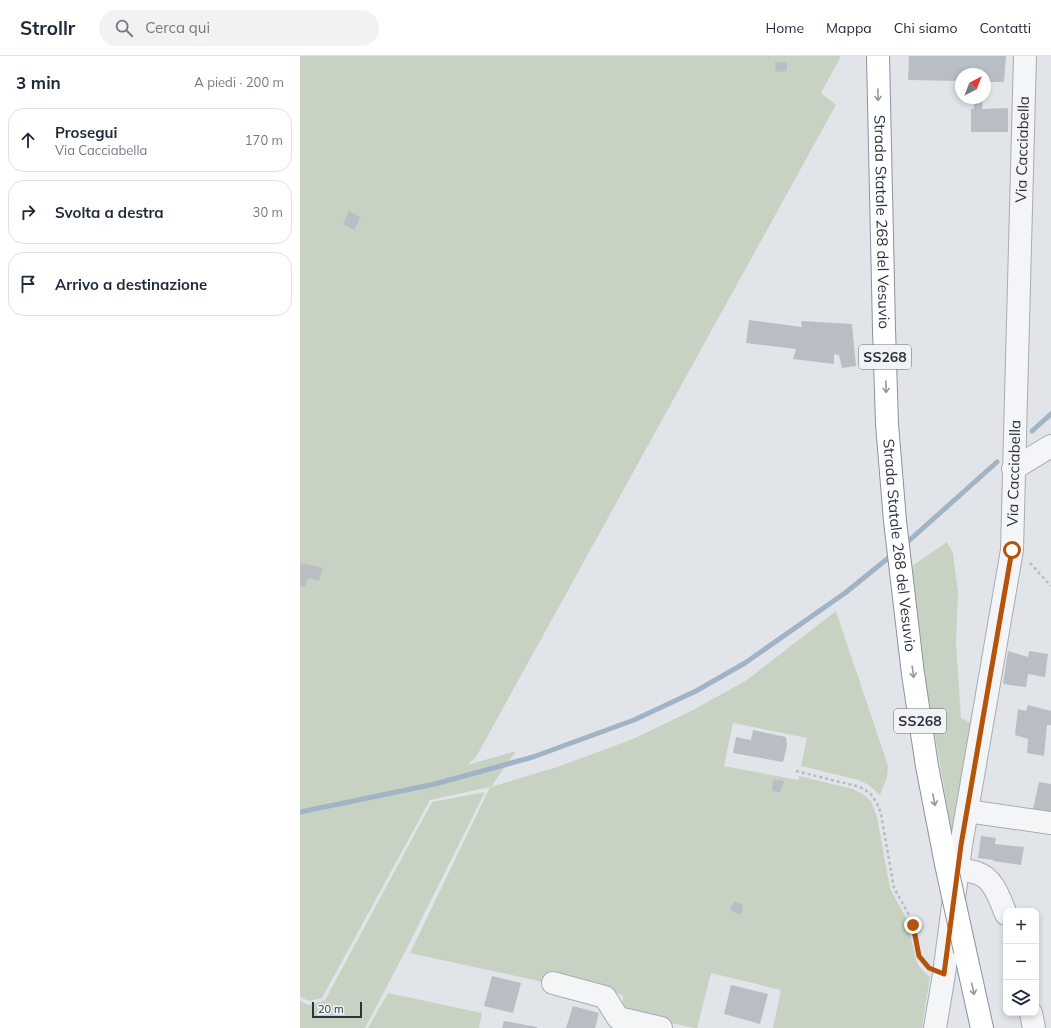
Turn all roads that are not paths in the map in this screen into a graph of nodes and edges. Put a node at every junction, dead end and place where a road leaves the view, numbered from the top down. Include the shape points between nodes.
1 (878, 56) edge
2 (1025, 56) edge
3 (1051, 446) edge
4 (1013, 469) junction
5 (968, 810) junction
6 (1051, 823) edge
7 (952, 867) junction
8 (1003, 908) edge
9 (554, 983) dead end
10 (1032, 1016) edge
11 (617, 1023) edge
12 (661, 1028) edge
13 (934, 1028) edge
14 (982, 1028) edge
15 (1034, 1028) edge

1 -> 7 highway, Strada Statale 268 del Vesuvio / SS268 via 887,424 895,521 926,758
2 - 4 street, Via Cacciabella
3 - 4 street
4 - 5 street, Via Cacciabella via 1012,550
5 - 6 street
5 - 7 street, Via Cacciabella
7 - 8 street via 978,873 986,878
7 - 13 street, Via Cacciabella via 944,974
7 -> 14 highway, Strada Statale 268 del Vesuvio / SS268, bridge via 964,951
9 - 11 street via 605,997
10 - 15 street
11 - 12 street

